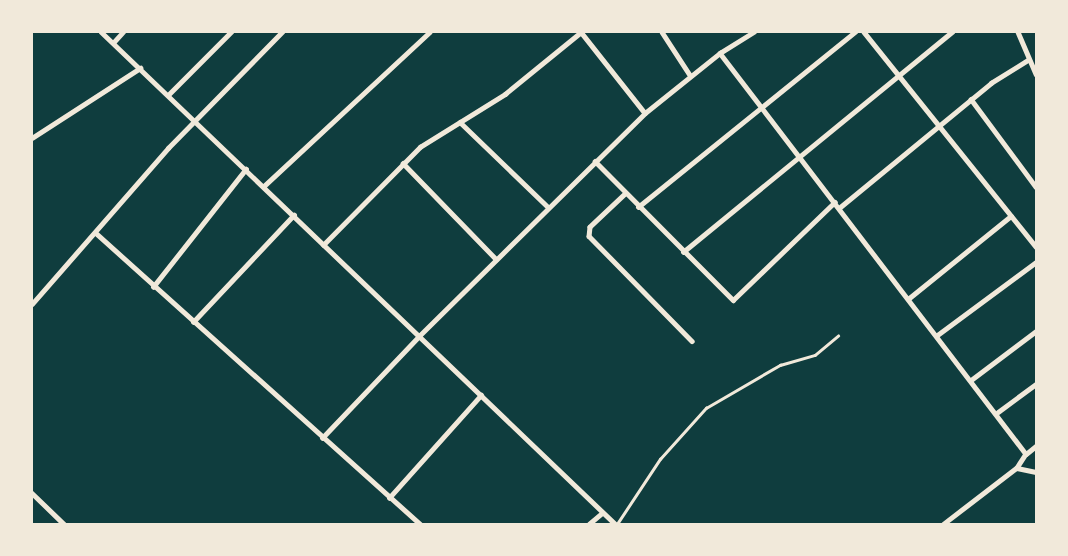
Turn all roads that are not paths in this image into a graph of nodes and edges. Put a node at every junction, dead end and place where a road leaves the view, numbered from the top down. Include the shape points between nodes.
1 (101, 32) edge
2 (123, 32) edge
3 (231, 32) edge
4 (282, 32) edge
5 (430, 32) edge
6 (581, 32) edge
7 (662, 32) edge
8 (754, 32) edge
9 (855, 32) edge
10 (864, 32) edge
11 (952, 32) edge
12 (1018, 32) edge
13 (113, 43) junction
14 (720, 52) junction
15 (1028, 60) junction
16 (140, 68) junction
17 (898, 74) junction
18 (1037, 74) edge
19 (690, 75) junction
20 (170, 94) junction
21 (971, 99) junction
22 (761, 107) junction
23 (645, 113) junction
24 (197, 120) junction
25 (460, 122) junction
26 (938, 127) junction
27 (32, 138) edge
28 (800, 158) junction
29 (596, 161) junction
30 (403, 163) junction
31 (246, 168) junction
32 (264, 186) junction
33 (1037, 187) edge
34 (625, 194) junction
35 (835, 202) junction
36 (548, 207) junction
37 (638, 207) junction
38 (839, 208) junction
39 (293, 215) junction
40 (1011, 216) junction
41 (97, 234) junction
42 (323, 245) junction
43 (1037, 247) edge
44 (683, 252) junction
45 (496, 259) junction
46 (1037, 262) edge
47 (153, 287) junction
48 (908, 299) junction
49 (32, 304) edge
50 (193, 323) junction
51 (1037, 331) edge
52 (419, 336) junction
53 (838, 336) dead end
54 (936, 336) junction
55 (692, 341) dead end
56 (971, 380) junction
57 (1037, 384) edge
58 (481, 395) junction
59 (998, 412) junction
60 (322, 438) junction
61 (1037, 446) edge
62 (1026, 454) junction
63 (1017, 468) junction
64 (1037, 472) edge
65 (32, 492) edge
66 (389, 498) junction
67 (602, 513) junction
68 (64, 524) edge
69 (420, 524) edge
70 (589, 524) edge
71 (616, 524) edge
72 (944, 524) edge

1 - 13 street
2 - 13 street
3 - 20 street
4 - 24 street
5 - 32 street
6 - 23 street
6 - 25 street via 505,94
7 - 19 street
8 - 14 street
9 - 22 street
10 - 17 street
11 - 17 street
12 - 15 street
13 - 16 street
14 - 19 street
14 - 22 street
15 - 18 street
15 - 21 street
16 - 20 street
16 - 27 street
17 - 26 street
17 - 28 street
19 - 23 street
20 - 24 street
21 - 26 street
21 - 33 street
22 - 28 street
22 - 37 street
23 - 29 street
24 - 31 street
24 - 41 street
25 - 30 street
25 - 36 street
26 - 38 street
26 - 40 street
28 - 35 street
28 - 44 street
29 - 34 street
29 - 36 street
30 - 42 street
30 - 45 street
31 - 32 street
31 - 47 street
32 - 39 street
34 - 37 street
34 - 55 street via 590,228 589,236
35 - 38 street
35 - 44 street via 737,299 730,299
36 - 45 street
37 - 44 street
38 - 48 street
39 - 42 street
39 - 50 street
40 - 43 street
40 - 48 street
41 - 47 street
41 - 49 street
42 - 52 street
45 - 52 street
46 - 54 street
47 - 50 street
48 - 54 street
50 - 60 street
51 - 56 street
52 - 58 street
52 - 60 street
53 - 71 lane via 816,355 780,365 706,408 660,459
54 - 56 street
56 - 59 street
57 - 59 street
58 - 66 street
58 - 67 street
59 - 62 street
60 - 66 street
61 - 62 street
62 - 63 street
63 - 64 street
63 - 72 street
65 - 68 street
66 - 69 street
67 - 70 street
67 - 71 street

